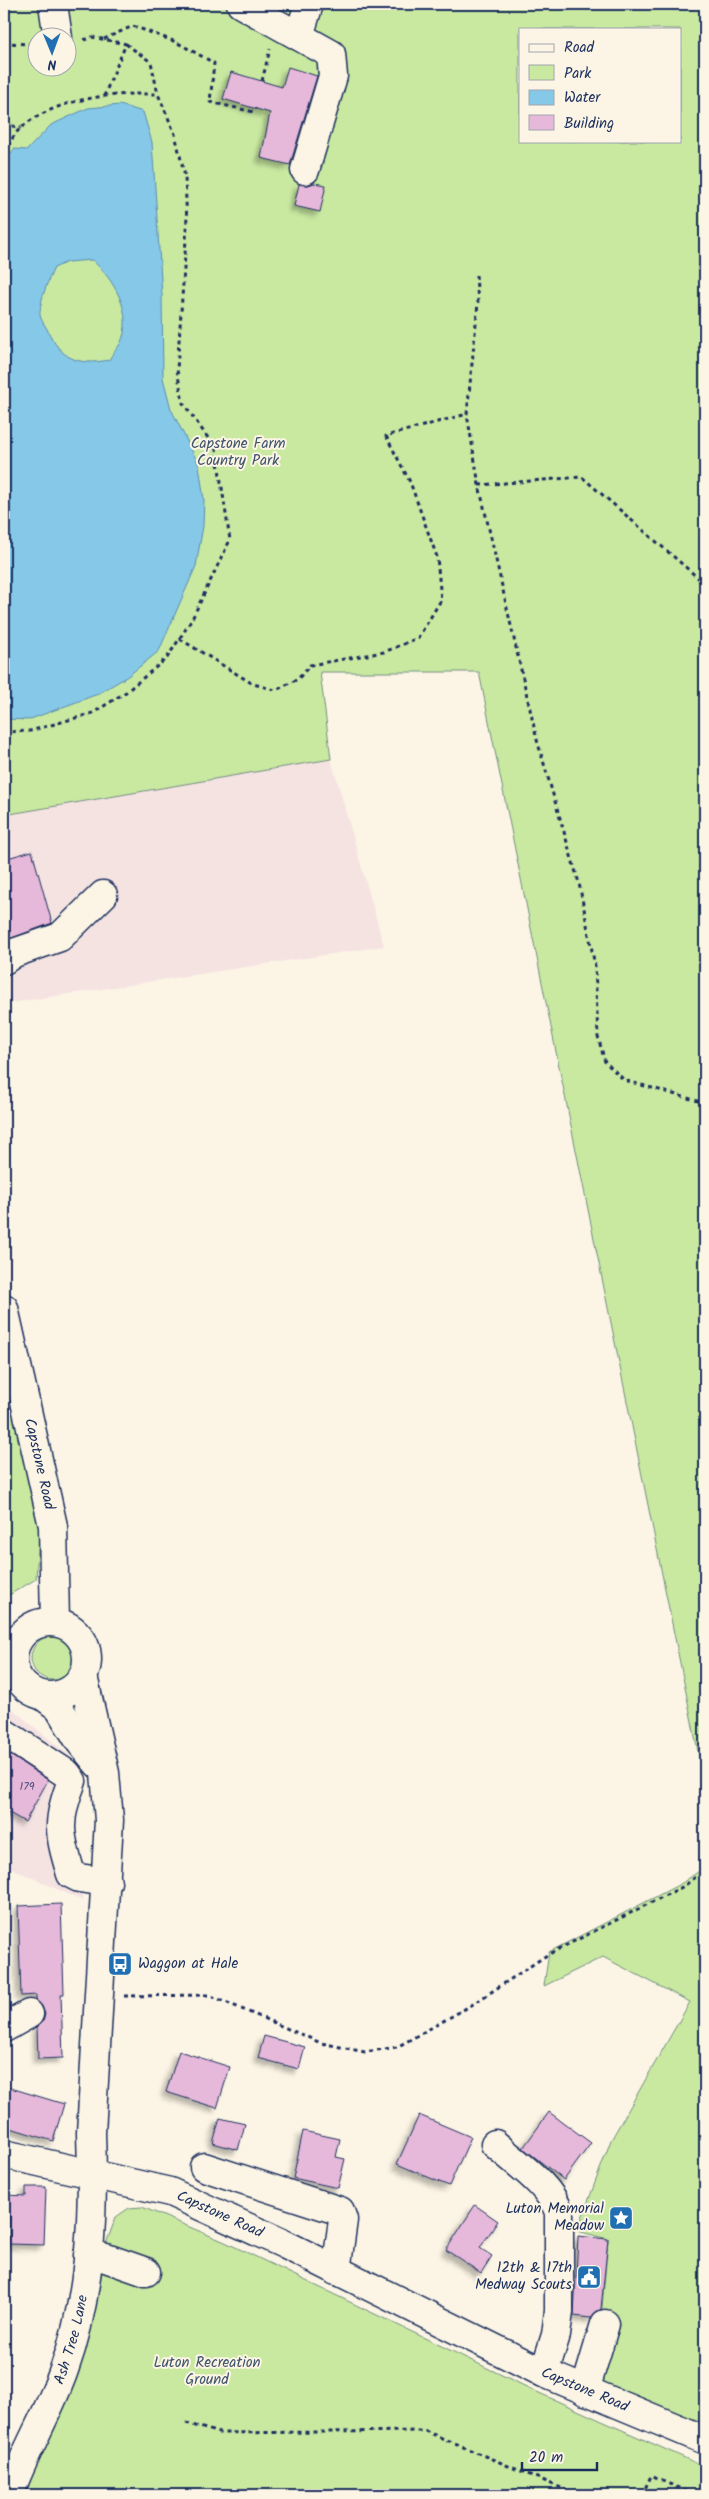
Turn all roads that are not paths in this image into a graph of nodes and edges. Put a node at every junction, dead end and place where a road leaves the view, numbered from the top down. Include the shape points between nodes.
1 (54, 4) edge
2 (241, 4) edge
3 (309, 4) edge
4 (63, 28) edge
5 (299, 36) junction
6 (305, 170) dead end
7 (103, 895) dead end
8 (4, 960) edge
9 (4, 1308) edge
10 (4, 1622) edge
11 (43, 1625) junction
12 (83, 1676) junction
13 (22, 1682) edge
14 (4, 1733) edge
15 (105, 1773) junction
16 (107, 1882) junction
17 (29, 2014) dead end
18 (4, 2028) edge
19 (495, 2144) dead end
20 (4, 2154) edge
21 (204, 2167) dead end
22 (93, 2174) junction
23 (88, 2255) junction
24 (336, 2271) junction
25 (146, 2272) dead end
26 (605, 2324) dead end
27 (544, 2373) junction
28 (584, 2390) junction
29 (705, 2440) edge
30 (9, 2495) edge

1 - 4 street
2 - 5 street
3 - 5 street
5 - 6 street via 331,54 333,76
7 - 8 street via 60,937 14,952
9 - 11 street, Capstone Road via 53,1526
10 - 11 street
11 - 12 street via 66,1625 76,1632 86,1653
11 - 13 street via 21,1635 13,1652 14,1671
12 - 13 street via 66,1692 54,1696
12 - 15 street
13 - 15 street via 59,1708
14 - 16 street via 67,1774 72,1782 63,1802 60,1834 71,1874
15 - 16 street via 109,1820
16 - 22 street via 91,2133
17 - 18 street
19 - 27 street via 547,2190 559,2212 559,2311 556,2335
20 - 22 street, Capstone Road
21 - 24 street via 340,2211 343,2220
22 - 23 street, Ash Tree Lane
22 - 24 street, Capstone Road via 170,2192
23 - 25 street
23 - 30 street, Ash Tree Lane via 80,2314 64,2370
24 - 27 street, Capstone Road
26 - 28 street
27 - 28 street, Capstone Road
28 - 29 street, Capstone Road

